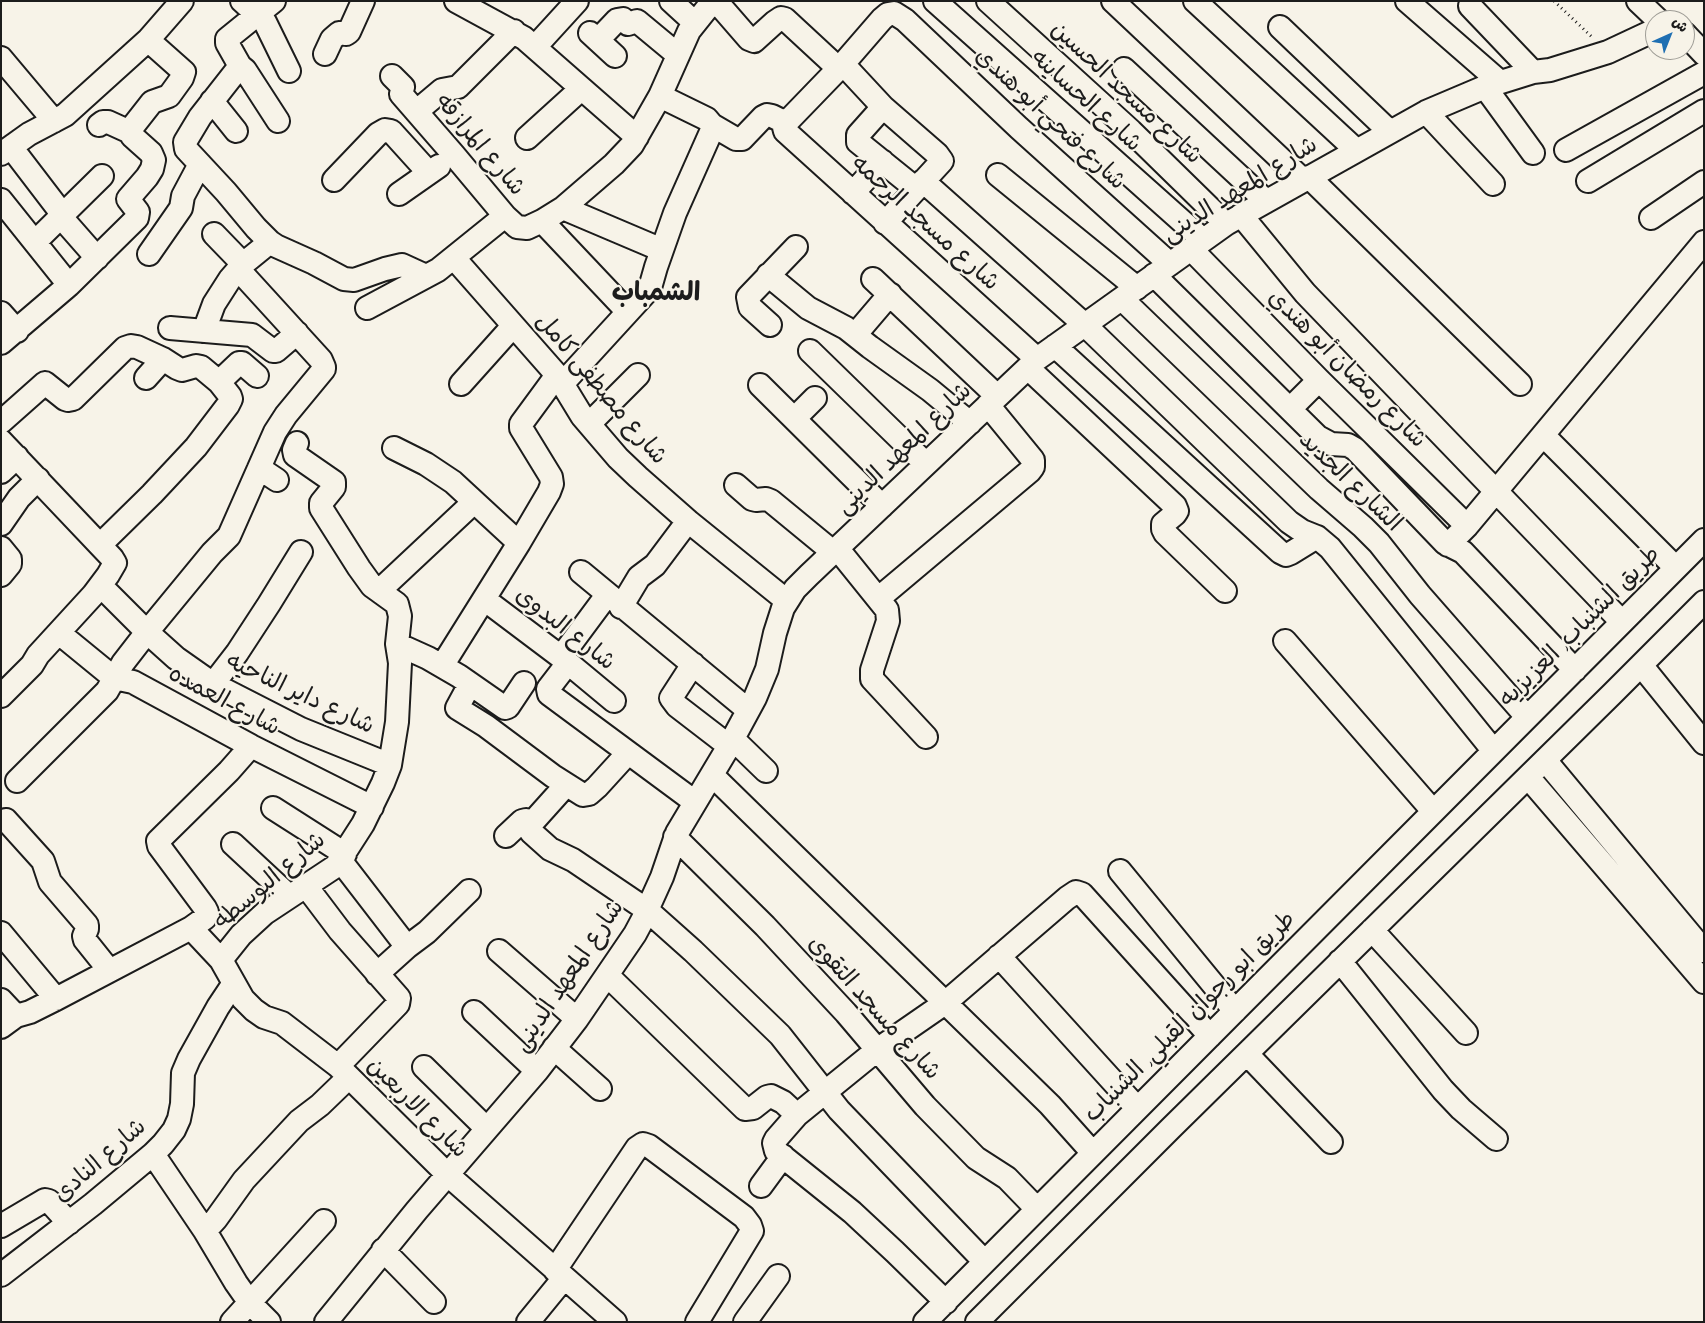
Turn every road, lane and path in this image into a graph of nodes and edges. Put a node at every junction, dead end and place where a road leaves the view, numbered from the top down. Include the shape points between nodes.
1 (182, 1) edge
2 (363, 1) edge
3 (577, 1) edge
4 (671, 1) edge
5 (712, 1) edge
6 (716, 1) edge
7 (935, 1) edge
8 (988, 1) edge
9 (1113, 1) edge
10 (1195, 1) edge
11 (1407, 1) edge
12 (1554, 1) edge
13 (1638, 1) edge
14 (466, 3) edge
15 (258, 6) edge
16 (1470, 6) dead end
17 (1647, 10) edge
18 (695, 22) junction
19 (1280, 27) dead end
20 (514, 31) junction
21 (1645, 35) edge
22 (148, 40) junction
23 (1695, 45) edge
24 (535, 47) junction
25 (1608, 52) junction
26 (325, 54) dead end
27 (1704, 54) edge
28 (678, 55) junction
29 (615, 56) dead end
30 (1, 58) edge
31 (240, 66) junction
32 (841, 67) junction
33 (1124, 69) dead end
34 (289, 71) dead end
35 (1533, 72) junction
36 (1704, 73) edge
37 (392, 76) dead end
38 (1493, 85) junction
39 (581, 89) junction
40 (660, 96) junction
41 (212, 101) junction
42 (883, 107) junction
43 (1704, 110) edge
44 (416, 111) junction
45 (1426, 112) junction
46 (54, 121) junction
47 (278, 121) dead end
48 (786, 123) junction
49 (99, 125) dead end
50 (712, 125) junction
51 (236, 131) dead end
52 (130, 132) junction
53 (1390, 132) junction
54 (637, 137) junction
55 (527, 138) dead end
56 (1356, 150) junction
57 (1566, 150) dead end
58 (5, 152) edge
59 (1533, 153) dead end
60 (454, 155) junction
61 (882, 161) junction
62 (200, 164) junction
63 (429, 174) junction
64 (998, 174) dead end
65 (102, 176) dead end
66 (1306, 178) junction
67 (334, 180) dead end
68 (1588, 181) dead end
69 (1704, 182) edge
70 (919, 184) junction
71 (1493, 184) dead end
72 (853, 193) junction
73 (399, 194) dead end
74 (1, 200) edge
75 (1266, 201) junction
76 (563, 208) junction
77 (62, 216) junction
78 (505, 216) junction
79 (1651, 218) dead end
80 (1233, 219) junction
81 (542, 222) junction
82 (885, 223) junction
83 (214, 234) dead end
84 (35, 242) junction
85 (270, 242) junction
86 (1704, 242) edge
87 (1197, 245) junction
88 (796, 247) dead end
89 (662, 250) junction
90 (149, 254) dead end
91 (97, 258) junction
92 (454, 258) junction
93 (241, 266) junction
94 (426, 276) junction
95 (768, 276) junction
96 (873, 279) dead end
97 (1146, 281) junction
98 (69, 285) junction
99 (890, 294) junction
100 (366, 308) dead end
101 (628, 312) junction
102 (1, 313) edge
103 (770, 325) dead end
104 (513, 326) junction
105 (1086, 326) junction
106 (204, 331) junction
107 (297, 333) junction
108 (855, 335) junction
109 (9, 337) edge
110 (1055, 346) junction
111 (810, 351) dead end
112 (156, 356) junction
113 (1033, 363) junction
114 (638, 375) dead end
115 (257, 376) dead end
116 (146, 378) dead end
117 (560, 379) junction
118 (1319, 380) junction
119 (219, 382) junction
120 (461, 384) dead end
121 (760, 384) dead end
122 (1520, 384) dead end
123 (815, 398) dead end
124 (992, 400) junction
125 (1290, 409) junction
126 (795, 418) junction
127 (1, 422) edge
128 (970, 422) junction
129 (590, 424) junction
130 (1543, 435) junction
131 (1, 441) edge
132 (297, 444) dead end
133 (394, 448) dead end
134 (9, 464) edge
135 (926, 464) junction
136 (259, 468) junction
137 (38, 479) junction
138 (278, 480) dead end
139 (736, 486) dead end
140 (1496, 491) junction
141 (474, 502) junction
142 (882, 506) junction
143 (688, 521) junction
144 (1, 524) edge
145 (1467, 526) junction
146 (1316, 537) junction
147 (1704, 540) edge
148 (519, 543) junction
149 (100, 545) junction
150 (1448, 546) junction
151 (1, 548) edge
152 (835, 550) junction
153 (301, 552) dead end
154 (1676, 568) junction
155 (581, 572) dead end
156 (1, 575) edge
157 (101, 586) junction
158 (379, 591) junction
159 (1225, 591) dead end
160 (879, 598) junction
161 (484, 599) junction
162 (614, 601) junction
163 (787, 601) junction
164 (1704, 602) edge
165 (1622, 622) junction
166 (147, 632) junction
167 (59, 633) junction
168 (1285, 641) dead end
169 (397, 644) junction
170 (564, 660) junction
171 (693, 664) junction
172 (1641, 665) junction
173 (442, 666) junction
174 (1575, 670) junction
175 (114, 678) junction
176 (524, 683) dead end
177 (213, 684) junction
178 (470, 684) junction
179 (1, 696) edge
180 (614, 701) dead end
181 (748, 710) junction
182 (1526, 717) junction
183 (926, 737) dead end
184 (731, 742) junction
185 (1704, 743) edge
186 (251, 746) junction
187 (1493, 750) junction
188 (628, 753) junction
189 (1544, 760) junction
190 (390, 764) junction
191 (766, 771) dead end
192 (712, 775) junction
193 (1528, 777) junction
194 (17, 781) dead end
195 (566, 785) junction
196 (696, 802) junction
197 (372, 807) junction
198 (273, 808) dead end
199 (1433, 811) junction
200 (6, 820) dead end
201 (531, 824) junction
202 (506, 836) dead end
203 (675, 838) junction
204 (233, 844) dead end
205 (343, 857) junction
206 (1120, 871) dead end
207 (297, 891) junction
208 (468, 891) dead end
209 (647, 910) junction
210 (191, 928) junction
211 (1372, 930) junction
212 (1, 933) edge
213 (407, 947) junction
214 (499, 950) dead end
215 (1704, 951) edge
216 (999, 956) junction
217 (221, 960) junction
218 (1340, 961) junction
219 (109, 970) junction
220 (377, 974) junction
221 (607, 975) junction
222 (1704, 982) edge
223 (234, 983) junction
224 (56, 999) junction
225 (946, 1003) junction
226 (1235, 1011) junction
227 (474, 1012) dead end
228 (6, 1015) edge
229 (577, 1019) junction
230 (1466, 1033) dead end
231 (1210, 1036) junction
232 (554, 1048) junction
233 (877, 1050) junction
234 (1246, 1054) junction
235 (424, 1067) dead end
236 (537, 1070) junction
237 (343, 1072) junction
238 (600, 1089) dead end
239 (826, 1092) junction
240 (1136, 1108) junction
241 (796, 1115) junction
242 (487, 1129) junction
243 (1496, 1138) dead end
244 (1331, 1142) dead end
245 (1092, 1152) junction
246 (153, 1154) junction
247 (783, 1156) junction
248 (448, 1175) junction
249 (761, 1186) dead end
250 (1036, 1208) junction
251 (324, 1221) dead end
252 (69, 1223) junction
253 (1, 1226) edge
254 (205, 1231) junction
255 (383, 1250) junction
256 (984, 1261) junction
257 (560, 1274) junction
258 (1, 1275) edge
259 (778, 1276) dead end
260 (434, 1302) dead end
261 (946, 1302) junction
262 (250, 1303) junction
263 (338, 1317) edge
264 (232, 1322) edge
265 (269, 1322) edge
266 (528, 1322) edge
267 (614, 1322) edge
268 (697, 1322) edge
269 (745, 1322) edge
270 (925, 1322) edge
271 (977, 1322) edge

1 - 22 street
2 - 26 street via 349,32 332,38
3 - 24 street
4 - 18 street
5 - 18 street
6 - 32 street via 750,39 754,41 781,18 785,19
7 - 87 street, شارع الحساينه
8 - 80 street, شارع مسجد الحسين
9 - 66 street
10 - 56 street
11 - 38 street
12 - 25 path
13 - 17 street
14 - 20 street
15 - 31 street via 227,39
15 - 34 street
16 - 35 street
18 - 28 street
19 - 53 street
20 - 24 street
20 - 44 street via 458,87 442,90
21 - 25 street, شارع المعهد الدينى
22 - 46 street via 66,115
22 - 52 street via 184,72 169,96 152,102
23 - 27 street
24 - 39 street
25 - 35 street, شارع المعهد الدينى
28 - 29 street via 637,21 628,24 623,19 594,37
28 - 40 street
30 - 46 street
31 - 41 street
31 - 47 street
32 - 42 street
32 - 48 street
32 - 97 street, شارع فتحي أبو هندي via 888,14 894,13 906,20 1019,128
33 - 75 street
35 - 38 street, شارع المعهد الدينى
36 - 57 street
37 - 44 street, شارع المرازقه via 403,87 401,94
38 - 45 street, شارع المعهد الدينى
38 - 59 street
39 - 54 street
39 - 55 street
40 - 50 street
40 - 54 street
41 - 51 street
41 - 62 street via 185,145
42 - 61 street via 857,138
42 - 70 street via 941,158 942,161
43 - 68 street
44 - 60 street, شارع المرازقه
45 - 53 street, شارع المعهد الدينى
45 - 71 street
46 - 58 street
48 - 50 street via 767,115 742,139 736,139
48 - 72 street, شارع مسجد الرحمه via 785,131
49 - 52 street via 108,122
50 - 89 street
52 - 91 street via 154,157 154,164 128,199 138,212 137,218
53 - 56 street, شارع المعهد الدينى
54 - 76 street via 614,164
56 - 66 street, شارع المعهد الدينى
58 - 77 street
60 - 63 street
60 - 78 street, شارع المرازقه
61 - 70 street
61 - 72 street
62 - 85 street
62 - 90 street via 183,196 181,208
63 - 67 street via 391,131 385,130
63 - 73 street
64 - 97 street
65 - 77 street
66 - 75 street, شارع المعهد الدينى
66 - 122 street
69 - 79 street
70 - 82 street
70 - 105 street
72 - 82 street, شارع مسجد الرحمه
74 - 84 street
75 - 80 street, شارع المعهد الدينى
76 - 81 street
76 - 89 street
77 - 84 street
77 - 91 street
78 - 81 street, شارع المرازقه via 522,228
78 - 92 street
80 - 87 street, شارع المعهد الدينى
80 - 140 street, شارع مسجد الحسين
81 - 101 street
82 - 113 street, شارع مسجد الرحمه
83 - 93 street
84 - 98 street
85 - 93 street
85 - 94 street via 344,279 354,280 402,265
86 - 130 street
87 - 97 street, شارع المعهد الدينى
87 - 118 street, شارع رمضان أبو هندي
88 - 95 street
89 - 101 street via 650,288
91 - 98 street
92 - 94 street
92 - 104 street, شارع مصطفى كامل
93 - 106 street via 218,297
93 - 107 street
94 - 100 street
95 - 103 street via 748,297 748,302
95 - 108 street via 808,308
96 - 99 street
97 - 105 street, شارع المعهد الدينى
97 - 125 street
97 - 182 street, الشارع الجديد via 1319,489 1379,543 1432,610
98 - 109 street
99 - 108 street
99 - 124 street
101 - 117 street
102 - 109 street
104 - 117 street, شارع مصطفى كامل
104 - 120 street
105 - 110 street, شارع المعهد الدينى
105 - 146 street via 1288,522
106 - 107 street via 252,335 273,351
106 - 112 street via 176,322
107 - 136 street via 321,360 324,370 286,415
108 - 128 street
110 - 113 street, شارع المعهد الدينى
110 - 146 street via 1280,552 1291,554
111 - 135 street
112 - 116 street
112 - 119 street via 182,370 201,367
112 - 127 street via 137,347 125,348 71,400 45,383
113 - 124 street, شارع المعهد الدينى
113 - 159 street, شارع مسجد الرحمه via 1175,506 1175,514 1163,524 1165,533
114 - 129 street
115 - 119 street via 239,363
117 - 129 street, شارع مصطفى كامل
117 - 148 street via 521,424 552,484
118 - 125 street
118 - 145 street, شارع رمضان أبو هندي
119 - 149 street via 230,396 228,404 196,447
121 - 126 street
123 - 126 street
124 - 128 street, شارع المعهد الدينى
124 - 160 street via 1031,456 1033,467
125 - 150 street via 1325,442 1355,448
126 - 142 street
128 - 135 street, شارع المعهد الدينى
129 - 143 street, شارع مصطفى كامل via 638,478
130 - 140 street
130 - 154 street
131 - 134 street
132 - 158 street via 295,455 334,482 321,508 359,568
133 - 141 street via 439,472
134 - 137 street
135 - 142 street, شارع المعهد الدينى
136 - 138 street
136 - 166 street via 229,536
137 - 144 street via 19,498
137 - 149 street
139 - 152 street via 752,499 770,501
140 - 145 street
140 - 165 street, شارع مسجد الحسين
141 - 148 street
141 - 158 street
142 - 152 street, شارع المعهد الدينى
143 - 162 street via 656,565
143 - 163 street, شارع مصطفى كامل
145 - 150 street
146 - 187 street via 1330,548
147 - 154 street, طريق الشنباب, العزيزيه
148 - 161 street
149 - 157 street via 114,563
150 - 174 street via 1463,552
151 - 156 street via 10,559
152 - 160 street
152 - 163 street, شارع المعهد الدينى
153 - 177 street via 237,653
154 - 165 street, طريق الشنباب, العزيزيه
155 - 162 street
157 - 166 street, شارع داير الناحيه
157 - 167 street
158 - 169 street, شارع البوسطه via 397,604 400,616
160 - 183 street via 887,610 888,621 872,679
161 - 170 street, شارع البدوى
161 - 173 street
162 - 170 street
162 - 171 street
163 - 181 street, شارع المعهد الدينى via 767,669
164 - 172 street
165 - 174 street, طريق الشنباب, العزيزيه
166 - 175 street
166 - 177 street, شارع داير الناحيه
167 - 175 street, شارع العمده
167 - 179 street
168 - 199 street
169 - 173 street
169 - 190 street, شارع البوسطه via 400,664 397,722
170 - 180 street, شارع البدوى
170 - 188 street via 548,689 549,694
171 - 181 street
171 - 184 street via 671,698 677,706
172 - 185 street
172 - 189 street
173 - 178 street
174 - 182 street, طريق الشنباب, العزيزيه
175 - 186 street, شارع العمده via 133,682
175 - 194 street via 107,691
176 - 178 street via 507,708
177 - 190 street, شارع داير الناحيه via 301,729
178 - 195 street via 457,708
181 - 184 street, شارع المعهد الدينى
182 - 187 street, طريق الشنباب, العزيزيه
184 - 191 street
184 - 192 street, شارع المعهد الدينى
186 - 197 street, شارع العمده
186 - 210 street via 158,842 207,912 205,918
187 - 199 street, طريق ابو رجوان القبلي, الشنباب
188 - 195 street via 589,794 583,796
188 - 196 street
189 - 193 street
189 - 215 street
190 - 197 street, شارع البوسطه
192 - 196 street, شارع المعهد الدينى
192 - 225 street
193 - 211 street
193 - 222 street
195 - 201 street
196 - 203 street, شارع المعهد الدينى
197 - 205 street, شارع البوسطه
198 - 205 street
199 - 226 street, طريق ابو رجوان القبلي, الشنباب
200 - 219 street via 43,861 50,882 87,925 85,940
201 - 202 street via 522,821
201 - 209 street via 531,832 550,849 573,860
203 - 209 street, شارع المعهد الدينى
203 - 233 street, شارع مسجد التقوى via 765,926
204 - 207 street
205 - 207 street, شارع البوسطه via 329,872
205 - 213 street
206 - 226 street
207 - 217 street, شارع البوسطه via 247,929
207 - 220 street via 325,912
208 - 213 street
209 - 221 street, شارع المعهد الدينى
209 - 239 street via 780,1036
210 - 217 street, شارع الاربعين
210 - 219 street
211 - 218 street
211 - 230 street
212 - 224 street
213 - 220 street
214 - 229 street
216 - 225 street
216 - 231 street via 1067,898 1076,892 1082,894
216 - 240 street
217 - 223 street, شارع الاربعين
218 - 234 street
218 - 243 street via 1443,1090
219 - 224 street
220 - 237 street via 398,995 399,1001
221 - 229 street, شارع المعهد الدينى
221 - 241 street via 745,1110 771,1096
223 - 237 street, شارع الاربعين via 254,1010 282,1023
223 - 246 street, شارع النادى via 183,1073 182,1104 174,1130
224 - 228 street via 30,1012
225 - 233 street
225 - 245 street via 1050,1105
226 - 231 street, طريق ابو رجوان القبلي, الشنباب
227 - 236 street
229 - 232 street, شارع المعهد الدينى
231 - 240 street, طريق ابو رجوان القبلي, الشنباب
232 - 236 street, شارع المعهد الدينى
232 - 238 street
233 - 239 street
233 - 250 street, شارع مسجد التقوى via 976,1158 1007,1178
234 - 244 street
234 - 271 street
235 - 242 street
236 - 242 street, شارع المعهد الدينى
237 - 248 street, شارع الاربعين
237 - 254 street via 320,1105 298,1121 244,1180
239 - 241 street
239 - 256 street via 839,1110
240 - 245 street, طريق ابو رجوان القبلي, الشنباب
241 - 247 street via 774,1143 776,1151
242 - 248 street, شارع المعهد الدينى
245 - 250 street, طريق ابو رجوان القبلي, الشنباب
246 - 252 street, شارع النادى
246 - 254 street
247 - 249 street
247 - 261 street via 852,1212
248 - 255 street, شارع المعهد الدينى
248 - 257 street, شارع الاربعين
250 - 256 street, طريق ابو رجوان القبلي, الشنباب
251 - 262 street
252 - 253 street via 45,1200
252 - 258 street, شارع النادى
254 - 262 street
255 - 260 street
255 - 263 street, شارع المعهد الدينى
256 - 261 street, طريق ابو رجوان القبلي, الشنباب
257 - 266 street
257 - 267 street, شارع الاربعين
257 - 268 street via 637,1148 643,1144 649,1146 744,1217 752,1231
259 - 269 street
261 - 270 street, طريق ابو رجوان القبلي, الشنباب
262 - 264 street
262 - 265 street

